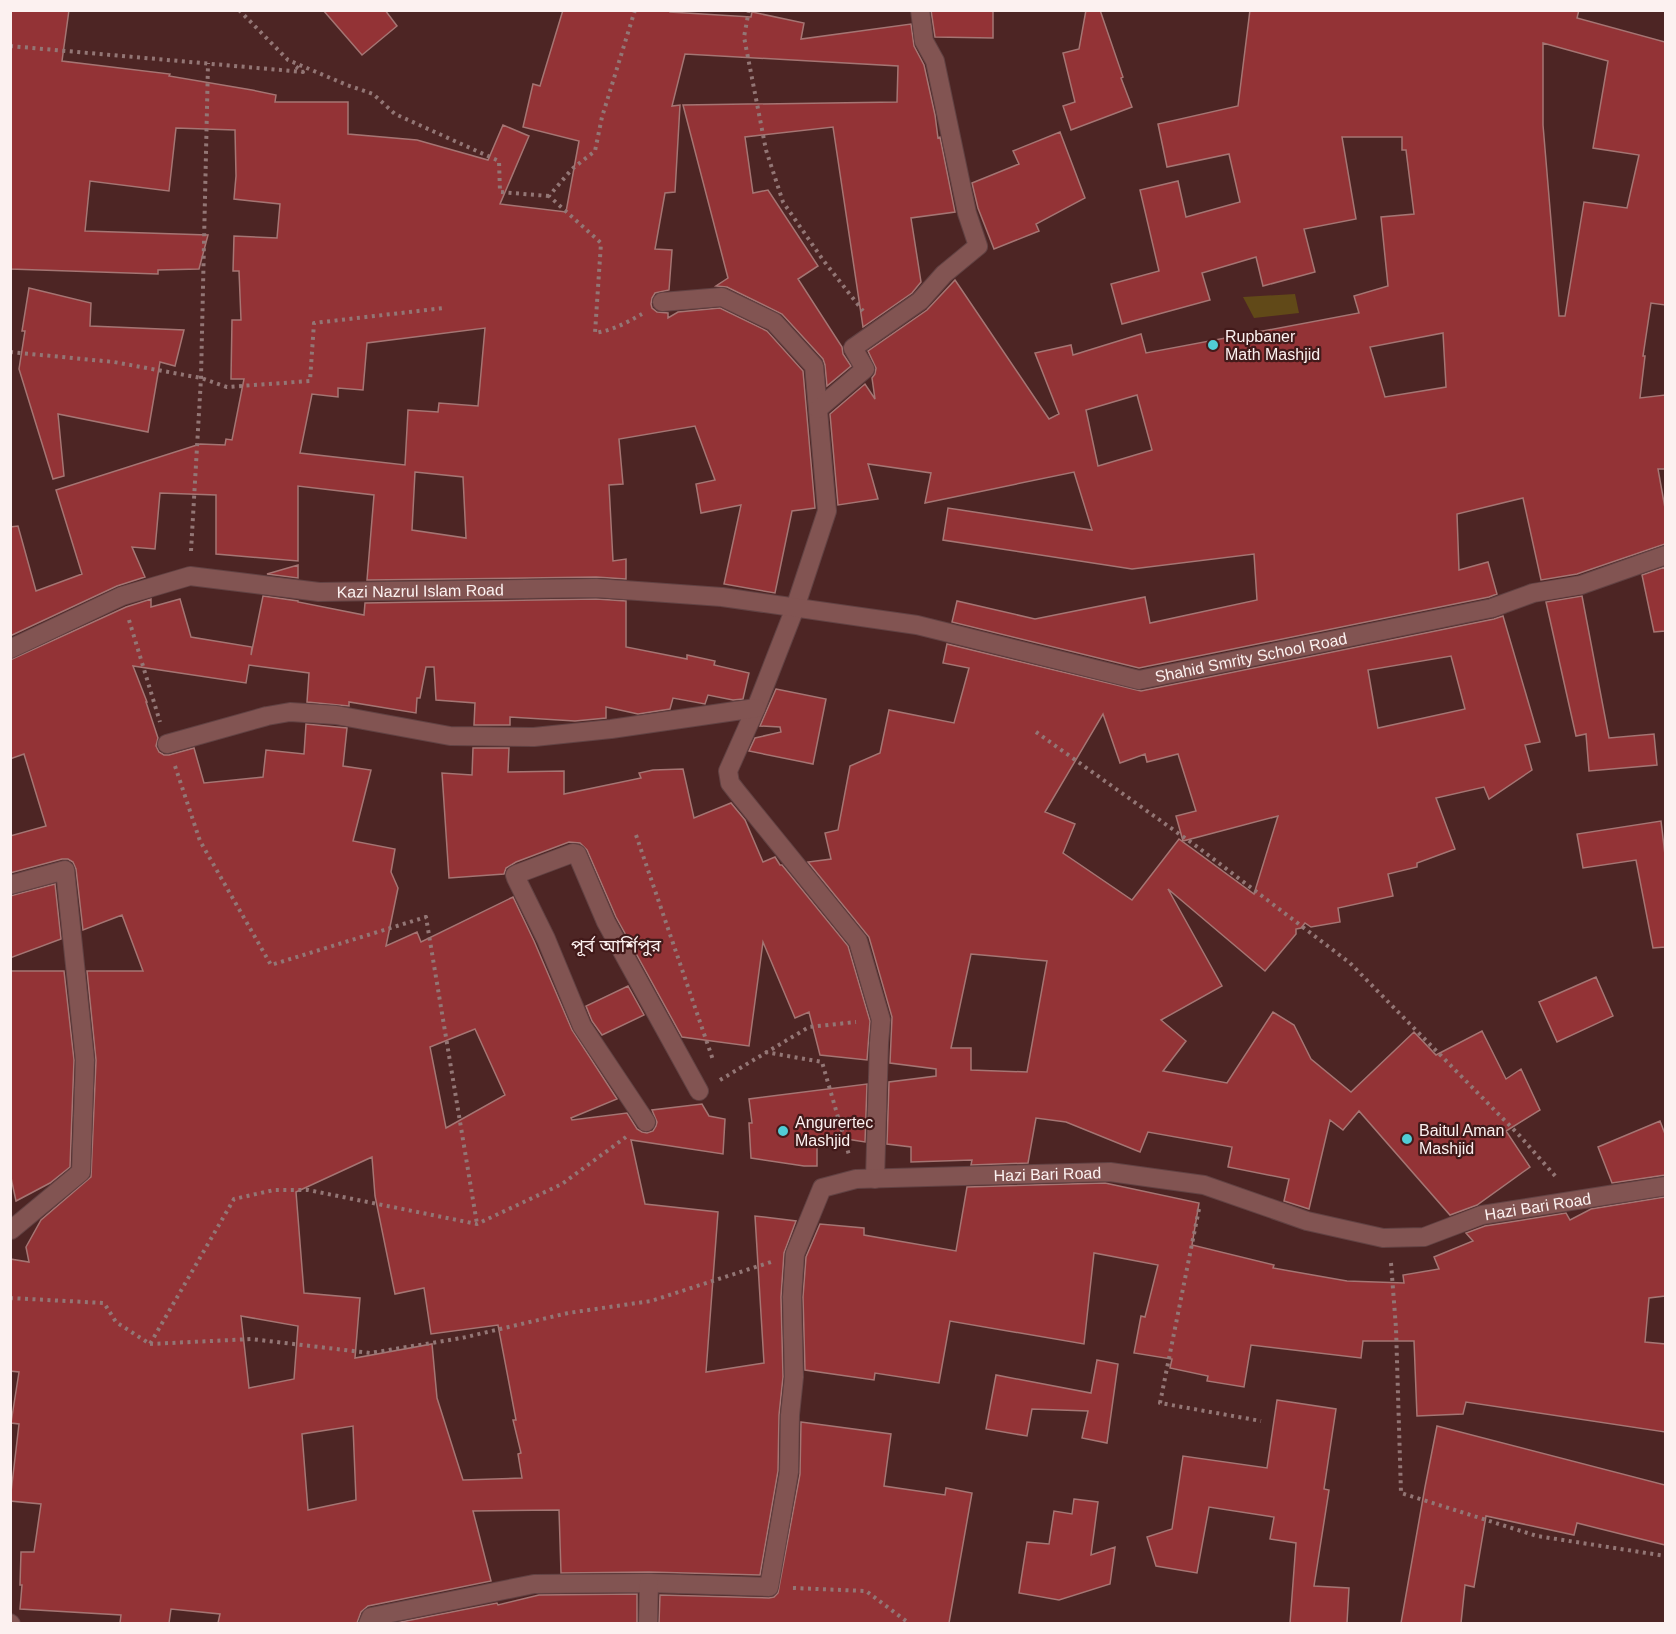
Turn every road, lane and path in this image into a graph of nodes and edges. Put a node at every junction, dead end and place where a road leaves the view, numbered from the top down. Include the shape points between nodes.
1 (239, 10) edge
2 (635, 10) edge
3 (749, 10) edge
4 (920, 10) edge
5 (10, 46) edge
6 (288, 60) junction
7 (208, 63) junction
8 (549, 196) junction
9 (662, 302) joint
10 (444, 308) dead end
11 (879, 330) junction
12 (10, 352) edge
13 (201, 378) junction
14 (818, 409) junction
15 (1665, 555) edge
16 (190, 576) junction
17 (122, 596) junction
18 (722, 597) joint
19 (795, 608) junction
20 (10, 649) edge
21 (756, 708) junction
22 (1036, 732) dead end
23 (167, 744) junction
24 (636, 835) dead end
25 (10, 885) edge
26 (881, 1020) junction
27 (716, 1068) dead end
28 (720, 1080) junction
29 (699, 1091) joint
30 (646, 1122) joint
31 (856, 1179) junction
32 (875, 1179) junction
33 (1204, 1185) junction
34 (1665, 1186) edge
35 (1575, 1199) junction
36 (477, 1224) junction
37 (11, 1230) edge
38 (795, 1254) junction
39 (1391, 1262) dead end
40 (10, 1299) edge
41 (150, 1344) junction
42 (1261, 1421) dead end
43 (1665, 1556) edge
44 (649, 1583) junction
45 (769, 1587) junction
46 (368, 1623) edge
47 (648, 1623) edge
48 (910, 1623) edge

1 - 6 path
2 - 8 path via 595,151 572,169
3 - 11 path via 744,37 766,150 783,202 823,261
4 - 11 street via 924,41 935,61 967,213 978,246 944,274 920,301
5 - 7 path
6 - 7 path via 303,72
6 - 8 path via 373,94 395,114 499,161 500,192
7 - 13 path
8 - 9 path via 601,243 595,333 622,326
9 - 14 street via 722,297 774,322 814,366
10 - 13 path via 314,323 310,381 227,387
11 - 14 street via 853,348 865,369
12 - 13 path via 114,362
13 - 16 path
14 - 19 street via 827,511
15 - 19 street, Shahid Smrity School Road via 1581,585 1533,593 1492,608 1138,680 917,625
16 - 17 street, Kazi Nazrul Islam Road
16 - 18 street, Kazi Nazrul Islam Road via 318,592 596,588
17 - 20 street, Kazi Nazrul Islam Road
17 - 23 path
18 - 19 street, Shahid Smrity School Road
19 - 21 street
21 - 23 street via 534,737 450,736 336,715 290,712
21 - 26 street via 728,771 730,783 858,941
22 - 35 path via 1350,963 1520,1136
23 - 36 path via 200,841 271,965 426,917
24 - 27 path
25 - 37 street via 65,870 85,1060 81,1172
26 - 28 path via 809,1027
26 - 32 street
28 - 29 path
28 - 31 path via 765,1052 822,1062
29 - 30 street via 606,922 577,855 573,853 515,875 582,1026
30 - 36 path via 562,1184
31 - 32 street, Hazi Bari Road
31 - 38 street, Hazi Bari Road via 822,1188
32 - 33 street, Hazi Bari Road via 1110,1172
33 - 35 street, Hazi Bari Road via 1306,1221 1383,1238 1424,1237 1482,1215
33 - 42 path via 1160,1403
34 - 35 street, Hazi Bari Road
36 - 41 path via 308,1190 274,1190 234,1199
38 - 41 path via 651,1301 568,1313 462,1338 370,1353 251,1339
38 - 45 street, Hazi Bari Road via 789,1472
39 - 43 path via 1401,1493 1537,1536
40 - 41 path via 104,1303 116,1322
44 - 45 street
44 - 46 street via 534,1584 370,1617
44 - 47 street
45 - 48 path via 866,1591

